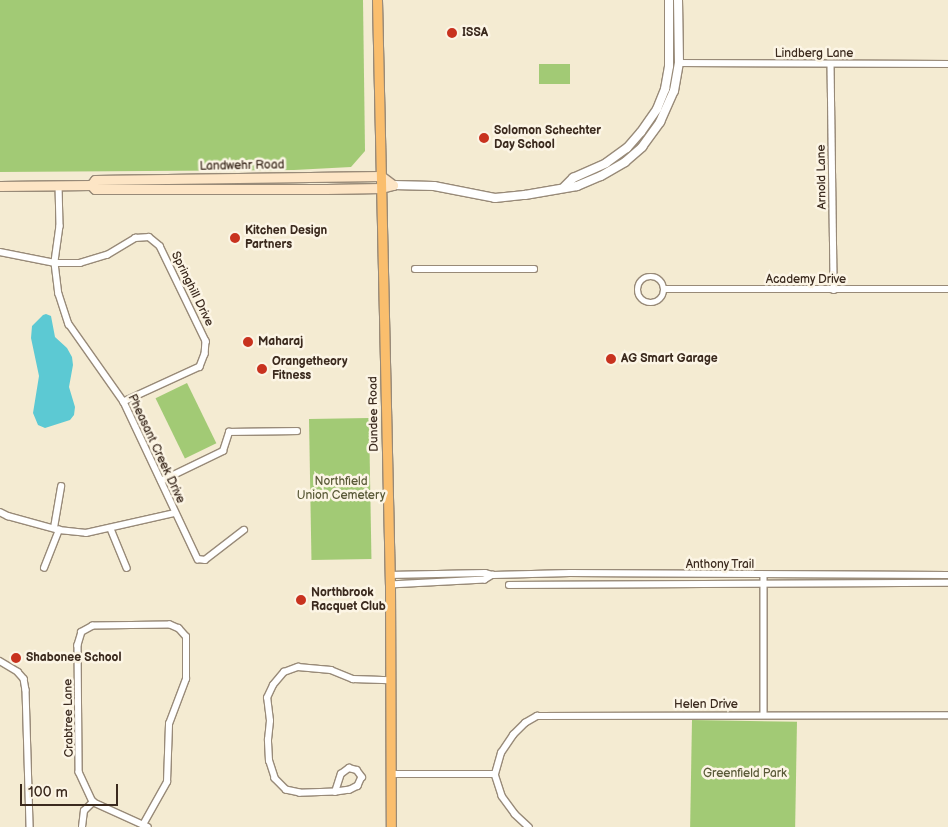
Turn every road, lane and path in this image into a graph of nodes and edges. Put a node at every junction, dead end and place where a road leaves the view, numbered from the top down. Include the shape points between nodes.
1 (377, 0) edge
2 (669, 0) edge
3 (678, 0) edge
4 (679, 63) junction
5 (831, 64) junction
6 (948, 64) edge
7 (381, 176) junction
8 (58, 185) junction
9 (91, 185) junction
10 (394, 185) junction
11 (0, 186) edge
12 (564, 187) junction
13 (381, 188) junction
14 (0, 252) edge
15 (55, 263) junction
16 (534, 268) dead end
17 (414, 269) dead end
18 (664, 289) junction
19 (948, 289) edge
20 (834, 290) junction
21 (124, 402) junction
22 (297, 431) dead end
23 (160, 481) junction
24 (61, 487) dead end
25 (0, 512) edge
26 (175, 513) junction
27 (56, 529) junction
28 (111, 529) junction
29 (244, 530) dead end
30 (44, 568) dead end
31 (127, 568) dead end
32 (570, 574) junction
33 (493, 575) junction
34 (764, 575) junction
35 (948, 575) edge
36 (390, 580) junction
37 (948, 583) edge
38 (570, 584) junction
39 (764, 584) junction
40 (509, 585) dead end
41 (0, 661) edge
42 (390, 680) junction
43 (764, 714) junction
44 (948, 714) edge
45 (391, 774) junction
46 (496, 774) junction
47 (335, 792) junction
48 (93, 802) junction
49 (146, 825) edge
50 (30, 827) edge
51 (82, 827) edge
52 (391, 827) edge
53 (529, 827) edge

1 - 7 main road, Dundee Road
2 - 12 street, Landwehr Road via 669,66 657,109 627,148 606,163 573,178
3 - 4 street, Landwehr Road
4 - 5 street, Lindberg Lane
4 - 12 street, Landwehr Road via 668,107 642,147 601,176
5 - 6 street, Lindberg Lane
5 - 20 street, Arnold Lane
7 - 9 main road, Landwehr Road via 95,180
7 - 10 main road
7 - 13 main road, Dundee Road
8 - 9 main road, Landwehr Road
8 - 11 main road, Landwehr Road
8 - 15 street, Pheasant Creek Drive via 60,226
9 - 13 main road, Landwehr Road via 95,189
10 - 12 street, Landwehr Road via 434,186 495,198
10 - 13 main road, Landwehr Road
13 - 36 main road, Dundee Road
14 - 15 street, Springhill Drive
15 - 21 street, Pheasant Creek Drive via 59,294 69,324
15 - 21 street, Springhill Drive via 80,263 108,255 135,238 149,237 160,246 206,341 206,354 200,367
16 - 17 street
18 - 18 street via 661,281 649,276 641,281 638,289 643,300 650,303 662,298
18 - 20 street, Academy Drive
19 - 20 street, Academy Drive
21 - 23 street, Pheasant Creek Drive
22 - 23 street via 229,432 222,451
23 - 26 street, Pheasant Creek Drive
24 - 27 street
25 - 27 street
26 - 28 street
26 - 29 street, Pheasant Creek Drive via 198,558 205,560
27 - 28 street via 86,533
27 - 30 street
28 - 31 street
32 - 33 street, Anthony Trail
32 - 34 street, Anthony Trail
32 - 38 street
33 - 36 street, Anthony Trail
33 - 36 street, Anthony Trail via 485,580
34 - 35 street, Anthony Trail
34 - 39 street
36 - 42 main road, Dundee Road
37 - 39 street, Anthony Trail
38 - 39 street, Anthony Trail
38 - 40 street, Anthony Trail
39 - 43 street
41 - 50 street via 18,672 24,679 26,690
42 - 45 main road, Dundee Road
42 - 47 street via 354,679 331,670 298,667 284,672 273,685 267,698 268,740 269,761 276,779 286,790
43 - 44 street, Helen Drive
43 - 46 street, Helen Drive via 537,716 513,735 501,753
45 - 46 street
45 - 52 main road, Dundee Road
46 - 53 street via 502,796
47 - 47 street via 358,786 362,777 357,770 349,768 341,774
48 - 49 street
48 - 49 street, Crabtree Lane via 79,772 78,645 82,632 93,626 170,625 186,637 186,679 169,724 167,782
48 - 51 street via 84,811

